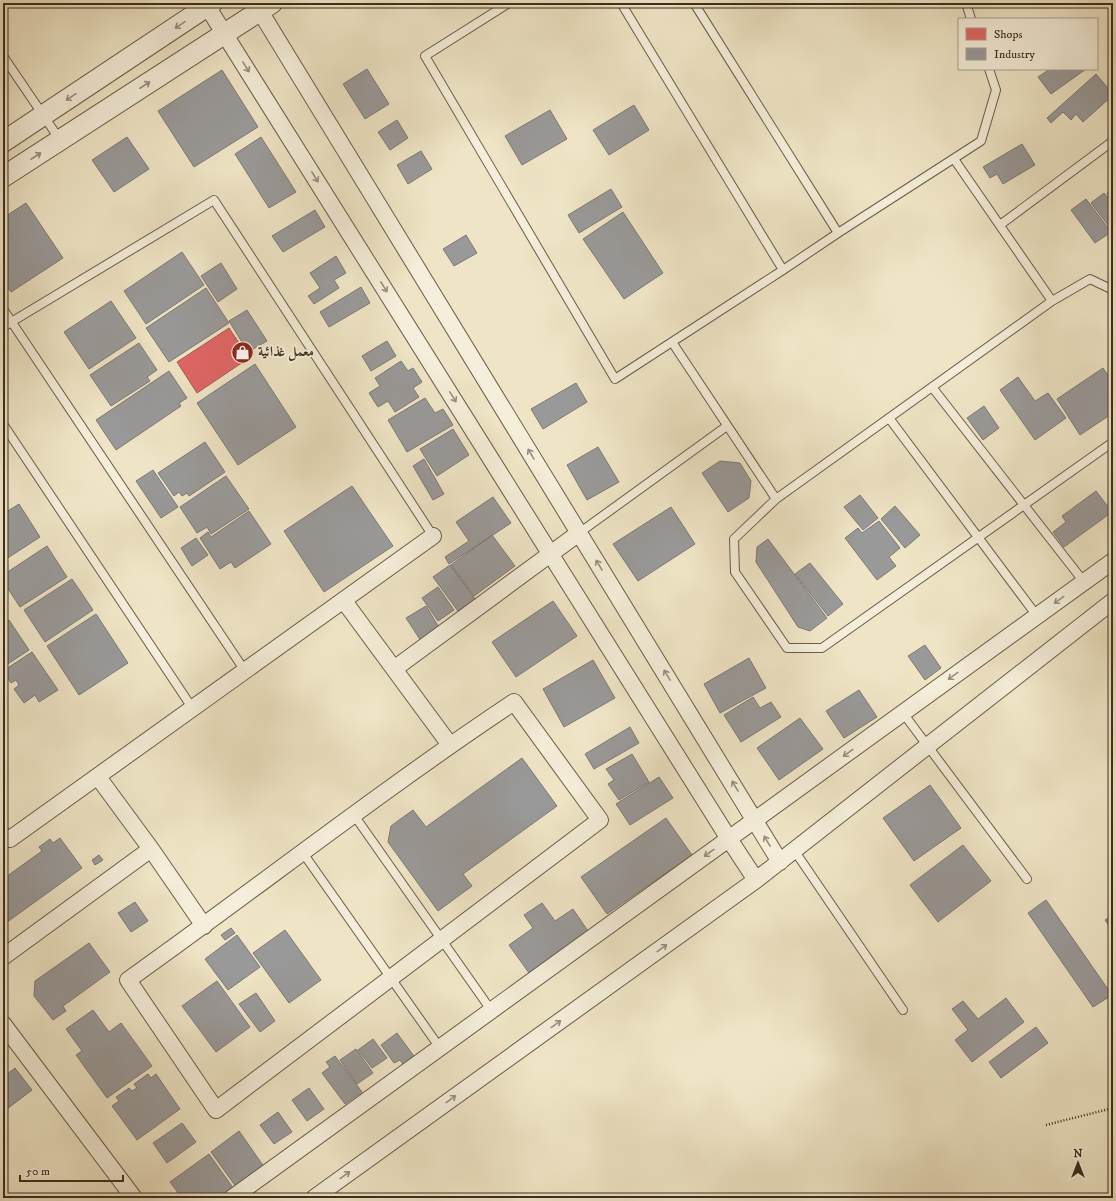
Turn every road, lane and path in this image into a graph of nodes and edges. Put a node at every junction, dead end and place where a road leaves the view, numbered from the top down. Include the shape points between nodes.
1 (509, 3) edge
2 (621, 3) edge
3 (694, 3) edge
4 (966, 3) edge
5 (208, 4) edge
6 (262, 6) edge
7 (971, 18) edge
8 (225, 34) junction
9 (3, 56) edge
10 (989, 70) edge
11 (43, 116) junction
12 (60, 140) junction
13 (1113, 141) edge
14 (3, 142) edge
15 (954, 159) junction
16 (3, 177) edge
17 (1000, 225) junction
18 (838, 233) junction
19 (783, 270) junction
20 (1113, 290) edge
21 (1052, 301) junction
22 (3, 309) edge
23 (11, 322) junction
24 (3, 327) edge
25 (672, 342) junction
26 (932, 387) junction
27 (889, 418) junction
28 (3, 424) edge
29 (728, 426) junction
30 (1113, 442) edge
31 (776, 499) junction
32 (1024, 505) junction
33 (579, 533) junction
34 (433, 536) joint
35 (978, 538) junction
36 (551, 554) junction
37 (1113, 561) edge
38 (1084, 582) junction
39 (344, 601) junction
40 (1113, 601) edge
41 (1037, 616) junction
42 (394, 669) junction
43 (245, 671) junction
44 (193, 709) junction
45 (903, 712) junction
46 (450, 745) junction
47 (928, 746) junction
48 (98, 777) junction
49 (354, 815) junction
50 (755, 820) junction
51 (7, 834) edge
52 (729, 838) junction
53 (151, 849) junction
54 (794, 850) junction
55 (303, 853) junction
56 (780, 862) junction
57 (1027, 879) dead end
58 (756, 880) junction
59 (204, 926) junction
60 (442, 939) junction
61 (3, 957) edge
62 (391, 978) junction
63 (492, 1010) junction
64 (903, 1010) dead end
65 (3, 1024) edge
66 (440, 1048) junction
67 (1113, 1108) edge
68 (1046, 1125) dead end
69 (134, 1198) edge
70 (232, 1198) edge
71 (314, 1198) edge

1 - 25 lane via 425,56 615,379
2 - 19 lane
3 - 18 lane
4 - 7 lane
5 - 8 street
5 -> 11 street
6 - 8 street
33 -> 6 street
12 -> 8 street
8 -> 36 street
9 - 11 lane
10 - 15 lane via 996,90 981,142
11 - 12 lane
11 - 14 street
16 -> 12 street
13 - 17 lane
15 - 17 lane
15 - 18 lane
17 - 21 lane
18 - 19 lane
19 - 25 lane
20 - 21 lane via 1090,279
21 - 26 lane
22 - 23 lane
23 - 24 lane
23 - 34 lane via 214,200
23 - 43 lane
25 - 29 lane
26 - 27 lane
26 - 32 lane
27 - 31 lane
27 - 35 lane
28 - 44 lane
29 - 31 lane
29 - 33 lane
30 - 32 lane
31 - 35 lane via 734,539 735,572 786,648 822,648
32 - 35 lane
32 - 38 lane
33 - 36 street
50 -> 33 street
34 - 39 street
35 - 41 lane
36 - 42 street
36 - 52 street
37 - 38 street
38 -> 41 street
39 - 42 street
39 - 43 street
40 - 47 street
41 -> 45 street
42 - 46 street
43 - 44 street
44 - 48 street
45 - 47 lane
45 -> 50 street
46 - 49 street
46 - 60 street via 514,702 600,820
47 - 54 street
47 - 57 lane
48 - 51 street
48 - 53 street
49 - 55 street
49 - 60 lane
50 - 52 street
56 -> 50 street
52 - 58 street
52 -> 63 street
53 - 59 street
53 - 61 street
54 - 56 street
54 - 64 lane
55 - 59 street
55 - 62 lane
56 - 58 street
71 -> 58 street
59 - 62 street via 128,980 216,1110
60 - 62 street
60 - 63 lane
62 - 66 lane
63 - 66 street
65 - 69 street
66 - 70 street
67 - 68 path

